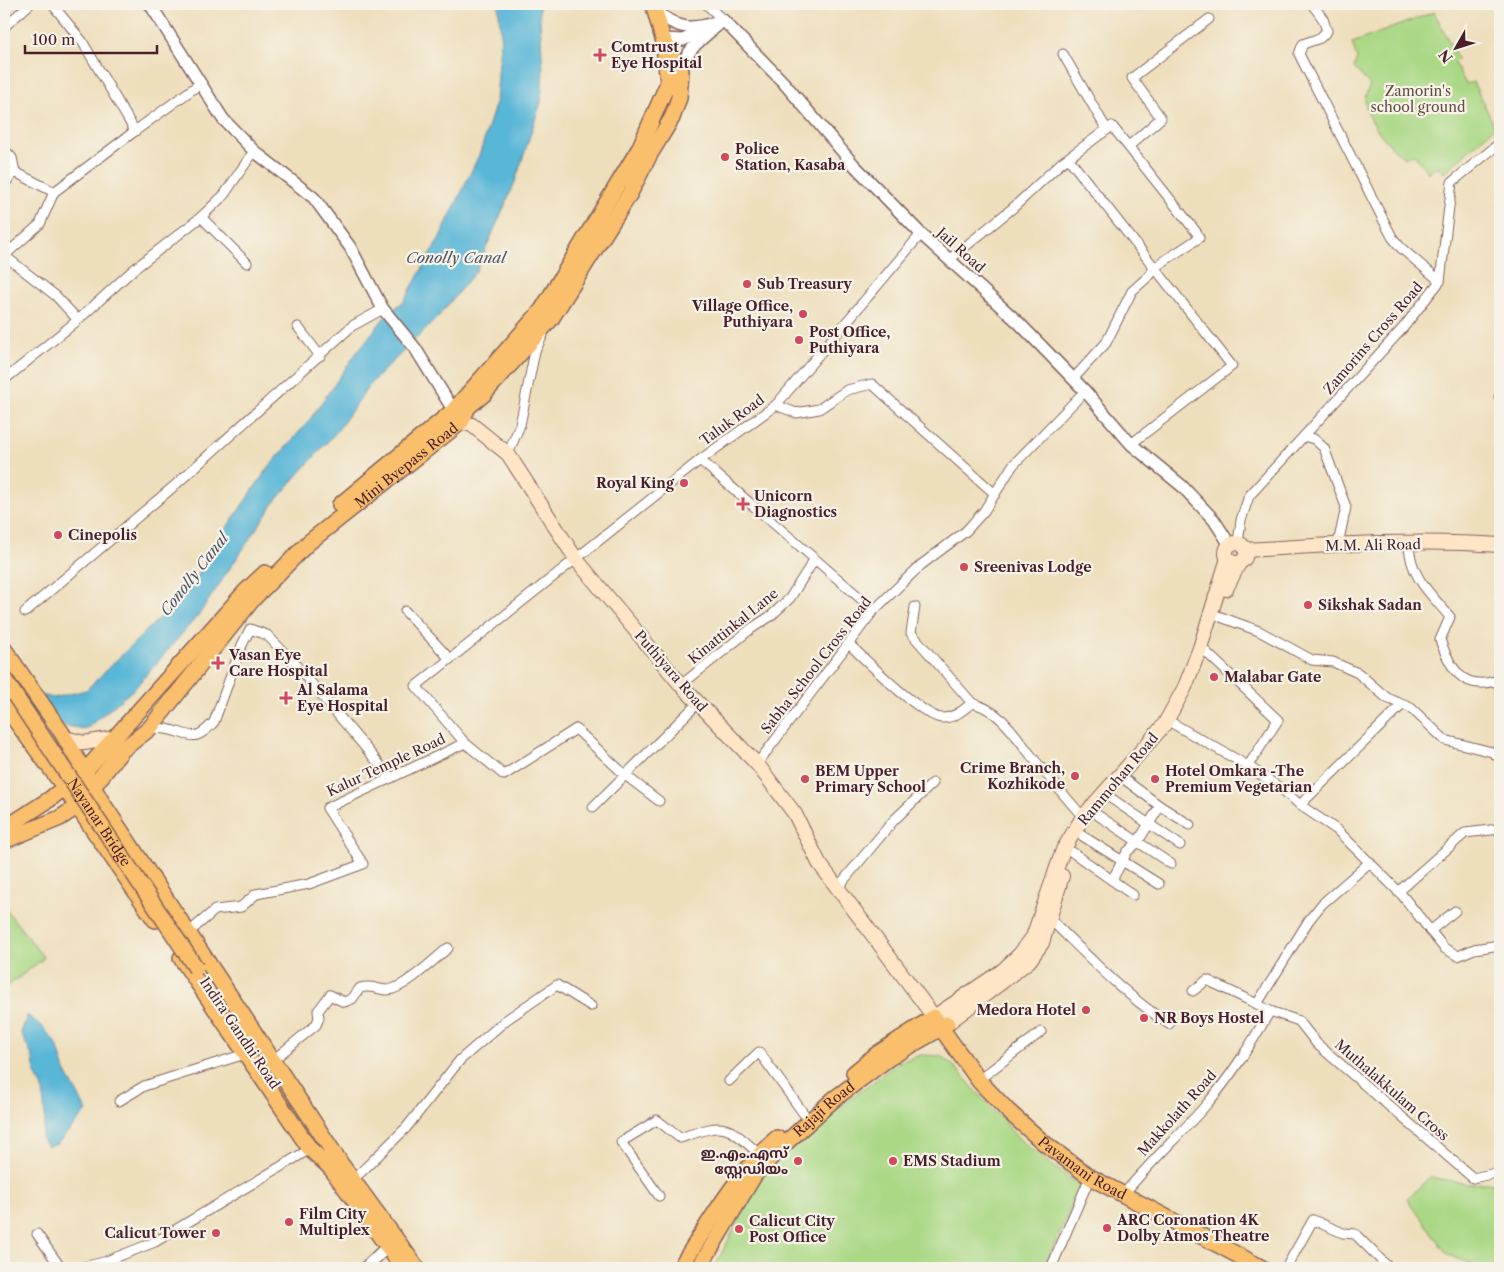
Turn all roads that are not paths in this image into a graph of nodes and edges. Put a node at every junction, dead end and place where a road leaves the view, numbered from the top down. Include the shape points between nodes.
1 (30, 4) edge
2 (52, 4) edge
3 (150, 4) edge
4 (706, 4) edge
5 (1312, 4) edge
6 (654, 6) edge
7 (1210, 19) dead end
8 (723, 20) junction
9 (4, 27) edge
10 (663, 39) junction
11 (1063, 54) dead end
12 (681, 71) junction
13 (201, 83) junction
14 (1107, 130) junction
15 (135, 131) junction
16 (1500, 143) edge
17 (1129, 146) junction
18 (4, 150) edge
19 (254, 152) junction
20 (1069, 159) junction
21 (15, 172) junction
22 (4, 184) edge
23 (54, 192) junction
24 (202, 217) junction
25 (921, 234) junction
26 (4, 256) edge
27 (950, 259) junction
28 (247, 263) dead end
29 (1155, 267) junction
30 (1440, 281) junction
31 (383, 310) junction
32 (551, 319) junction
33 (78, 320) junction
34 (298, 327) dead end
35 (320, 356) junction
36 (1073, 379) junction
37 (4, 380) edge
38 (1085, 391) junction
39 (776, 405) junction
40 (457, 416) junction
41 (1304, 436) junction
42 (1131, 444) junction
43 (508, 454) junction
44 (700, 460) junction
45 (995, 494) junction
46 (1338, 544) junction
47 (1409, 544) junction
48 (1500, 545) edge
49 (1236, 552) junction
50 (576, 559) junction
51 (814, 560) junction
52 (915, 607) dead end
53 (874, 610) junction
54 (405, 611) dead end
55 (25, 612) dead end
56 (1218, 616) junction
57 (849, 644) junction
58 (4, 649) edge
59 (1205, 651) junction
60 (450, 659) junction
61 (4, 679) edge
62 (681, 685) junction
63 (1500, 686) edge
64 (698, 702) junction
65 (972, 703) junction
66 (1402, 705) junction
67 (6, 708) edge
68 (1172, 723) junction
69 (150, 729) junction
70 (63, 736) junction
71 (114, 738) junction
72 (465, 744) junction
73 (1500, 758) edge
74 (757, 764) junction
75 (1248, 766) junction
76 (85, 771) junction
77 (625, 775) junction
78 (391, 778) junction
79 (1124, 779) junction
80 (933, 783) dead end
81 (93, 786) junction
82 (1109, 796) junction
83 (659, 801) dead end
84 (1300, 805) junction
85 (78, 806) junction
86 (1160, 806) junction
87 (593, 807) dead end
88 (1090, 815) junction
89 (60, 818) junction
90 (1149, 824) junction
91 (1190, 825) dead end
92 (4, 829) edge
93 (1500, 829) edge
94 (97, 834) junction
95 (1076, 840) junction
96 (4, 841) edge
97 (1137, 843) junction
98 (1180, 845) dead end
99 (1123, 862) junction
100 (1370, 862) junction
101 (1171, 864) dead end
102 (1112, 880) junction
103 (1159, 884) dead end
104 (838, 887) junction
105 (1398, 892) junction
106 (1134, 895) dead end
107 (1455, 911) dead end
108 (1050, 919) junction
109 (1430, 930) junction
110 (188, 932) junction
111 (1500, 945) edge
112 (448, 948) dead end
113 (196, 968) joint
114 (1193, 991) dead end
115 (1257, 1004) junction
116 (591, 1006) dead end
117 (1270, 1011) junction
118 (941, 1020) junction
119 (1169, 1024) dead end
120 (1041, 1032) dead end
121 (246, 1054) junction
122 (272, 1061) junction
123 (985, 1075) junction
124 (729, 1081) dead end
125 (994, 1094) junction
126 (119, 1101) dead end
127 (804, 1114) junction
128 (310, 1149) junction
129 (759, 1154) junction
130 (334, 1164) junction
131 (1500, 1172) edge
132 (1090, 1177) junction
133 (353, 1180) junction
134 (1123, 1195) junction
135 (659, 1196) dead end
136 (37, 1234) dead end
137 (387, 1247) junction
138 (106, 1265) edge
139 (61, 1268) edge
140 (79, 1268) edge
141 (365, 1268) edge
142 (403, 1268) edge
143 (417, 1268) edge
144 (680, 1268) edge
145 (699, 1268) edge
146 (1051, 1268) edge
147 (1262, 1268) edge
148 (1286, 1268) edge
149 (1389, 1268) edge

1 - 9 street
2 - 15 street via 82,41
3 - 13 street
4 - 8 street
5 - 30 street via 1324,18 1328,31 1320,38 1303,44 1299,54 1392,237
6 - 8 street via 673,24 683,27 704,26
6 - 10 main road
7 - 17 street via 1132,78 1161,118
8 - 10 street via 683,40
8 - 12 street via 682,62
8 - 25 street, Jail Road
10 - 12 main road
10 - 40 main road via 668,83 639,149 542,310
11 - 14 street
12 - 32 main road, Mini Byepass Road via 679,98 672,118 629,195
13 - 15 street
13 - 19 street via 224,119
14 - 17 street via 1112,126
14 - 20 street
15 - 23 street
16 - 30 street, Zamorins Cross Road via 1452,182
17 - 29 street via 1197,233 1198,238
18 - 21 street via 12,158
19 - 24 street via 224,195
19 - 31 street via 314,198 350,247
20 - 27 street
20 - 29 street
21 - 22 street
21 - 23 street
23 - 26 street via 40,224
24 - 28 street
24 - 33 street via 133,270
25 - 27 street, Jail Road
25 - 39 street, Taluk Road
26 - 33 street via 56,296
27 - 36 street, Jail Road
29 - 36 street via 1128,298 1106,343
29 - 42 street via 1232,366
30 - 41 street, Zamorins Cross Road via 1403,328
31 - 35 street via 352,326
31 - 40 street via 415,348
32 - 40 main road, Mini Byepass Road via 484,394
32 - 43 street via 535,351 520,425
33 - 37 street
34 - 35 street
35 - 55 street via 173,487
36 - 38 street, Jail Road
38 - 42 street, Jail Road
38 - 45 street, Sabha School Cross Road via 1013,465
39 - 44 street, Taluk Road
39 - 45 street via 796,413 819,409 847,390 872,384
40 - 43 main road, Puthiyara Road
40 - 69 main road, Mini Byepass Road via 308,543 253,599
40 - 71 main road via 314,527 246,591
41 - 46 street via 1314,439 1324,448 1346,507
41 - 49 street, Zamorins Cross Road via 1249,496
42 - 49 street, Jail Road via 1182,486 1214,520
43 - 50 main road, Puthiyara Road
44 - 50 street, Taluk Road
44 - 51 street
45 - 53 street, Sabha School Cross Road via 966,531 921,565
46 - 47 main road, M.M. Ali Road
46 - 49 main road, M.M. Ali Road
47 - 48 main road, M.M. Ali Road
47 - 63 street via 1410,559 1417,576 1450,617 1440,640 1449,663 1468,683 1483,685 1495,681
49 - 56 main road, Rammohan Road
49 - 88 main road, Rammohan Road via 1185,687 1164,725
50 - 60 street, Kalur Temple Road
50 - 62 main road, Puthiyara Road
51 - 53 street
51 - 62 street, Kinattinkal Lane via 790,598 771,616
52 - 65 street via 911,633
53 - 57 street, Sabha School Cross Road
54 - 60 street
56 - 59 main road, Rammohan Road
56 - 66 street via 1259,631 1312,660 1333,662 1358,673 1387,698
57 - 65 street via 905,697 940,718 955,716
57 - 74 street, Sabha School Cross Road
58 - 70 main road
59 - 68 main road, Rammohan Road
59 - 75 street via 1278,720
60 - 72 street, Kalur Temple Road via 416,686
61 - 113 main road, Nayanar Bridge, bridge
62 - 64 main road, Puthiyara Road
64 - 74 main road, Puthiyara Road
64 - 77 street
65 - 88 street via 986,706 1012,728 1036,762
66 - 73 street via 1411,708 1445,740 1492,752
66 - 84 street
67 - 85 main road
68 - 75 street
68 - 79 main road, Rammohan Road
69 - 78 street via 166,729 188,737 205,732 214,722 250,629 267,635 290,659
69 - 81 main road, Mini Byepass Road via 122,750
70 - 71 main road via 84,744
70 - 76 main road
71 - 76 main road
72 - 77 street via 504,775 576,729
72 - 78 street, Kalur Temple Road
74 - 104 main road, Puthiyara Road via 795,814 819,863
75 - 84 street
76 - 81 main road
76 - 92 main road
77 - 83 street
77 - 87 street
78 - 110 street, Kalur Temple Road via 327,808 363,864 309,884 256,894 241,907 216,910
79 - 82 main road, Rammohan Road
79 - 86 street
80 - 104 street via 894,820
81 - 85 main road, Mini Byepass Road
81 - 110 main road
82 - 88 main road, Rammohan Road
82 - 90 street
84 - 100 street via 1337,830
85 - 89 main road, Mini Byepass Road
85 - 94 main road
86 - 90 street
86 - 91 street
88 - 95 main road, Rammohan Road
88 - 97 street
89 - 94 main road via 76,822
89 - 96 main road, Mini Byepass Road
90 - 97 street
90 - 98 street
93 - 105 street via 1465,832
94 - 121 main road
95 - 99 street
95 - 102 street
95 - 108 main road, Rammohan Road
95 - 118 main road, Rammohan Road via 1059,859 1033,937 1002,971
97 - 99 street via 1127,852
97 - 101 street
99 - 102 street
99 - 103 street
100 - 105 street
100 - 115 street via 1322,904 1309,920
102 - 106 street
104 - 118 main road, Puthiyara Road
105 - 109 street
107 - 109 street
108 - 118 main road, Rammohan Road via 1042,943 1029,961
108 - 119 street via 1107,974
109 - 111 street via 1444,948 1458,956 1474,949
110 - 122 main road
112 - 122 street via 399,986 388,990 371,986 360,988 352,999 344,1002 330,995 318,1011 316,1025
113 - 130 main road, Indira Gandhi Road via 284,1098
114 - 115 street via 1206,980
115 - 117 street
116 - 133 street via 557,986 506,1020 460,1060 406,1128
117 - 131 street, Muthalakkulam Cross via 1299,1022 1317,1044 1473,1178
117 - 134 street, Makkolath Road via 1243,1057 1206,1105 1147,1165
118 - 123 main road, Pavamani Road
118 - 125 main road, Pavamani Road via 980,1082
118 - 127 main road via 877,1054
118 - 145 main road, Rajaji Road via 842,1093 778,1150 755,1174
120 - 123 street
121 - 126 street via 144,1086
121 - 128 main road
122 - 130 main road
123 - 125 main road, Pavamani Road
124 - 127 street via 759,1052
125 - 132 main road, Pavamani Road via 1008,1111
127 - 129 main road
128 - 130 main road
128 - 138 street via 155,1242
129 - 135 street via 736,1133 716,1126 680,1138 657,1120 621,1142
129 - 144 main road
130 - 133 main road, Indira Gandhi Road
130 - 137 main road, Indira Gandhi Road
132 - 134 main road, Pavamani Road
132 - 146 street
133 - 143 main road, Indira Gandhi Road
134 - 147 main road, Pavamani Road
136 - 139 street
137 - 141 street
137 - 142 main road, Indira Gandhi Road
138 - 140 street
148 - 149 street via 1313,1220 1343,1233 1355,1234

